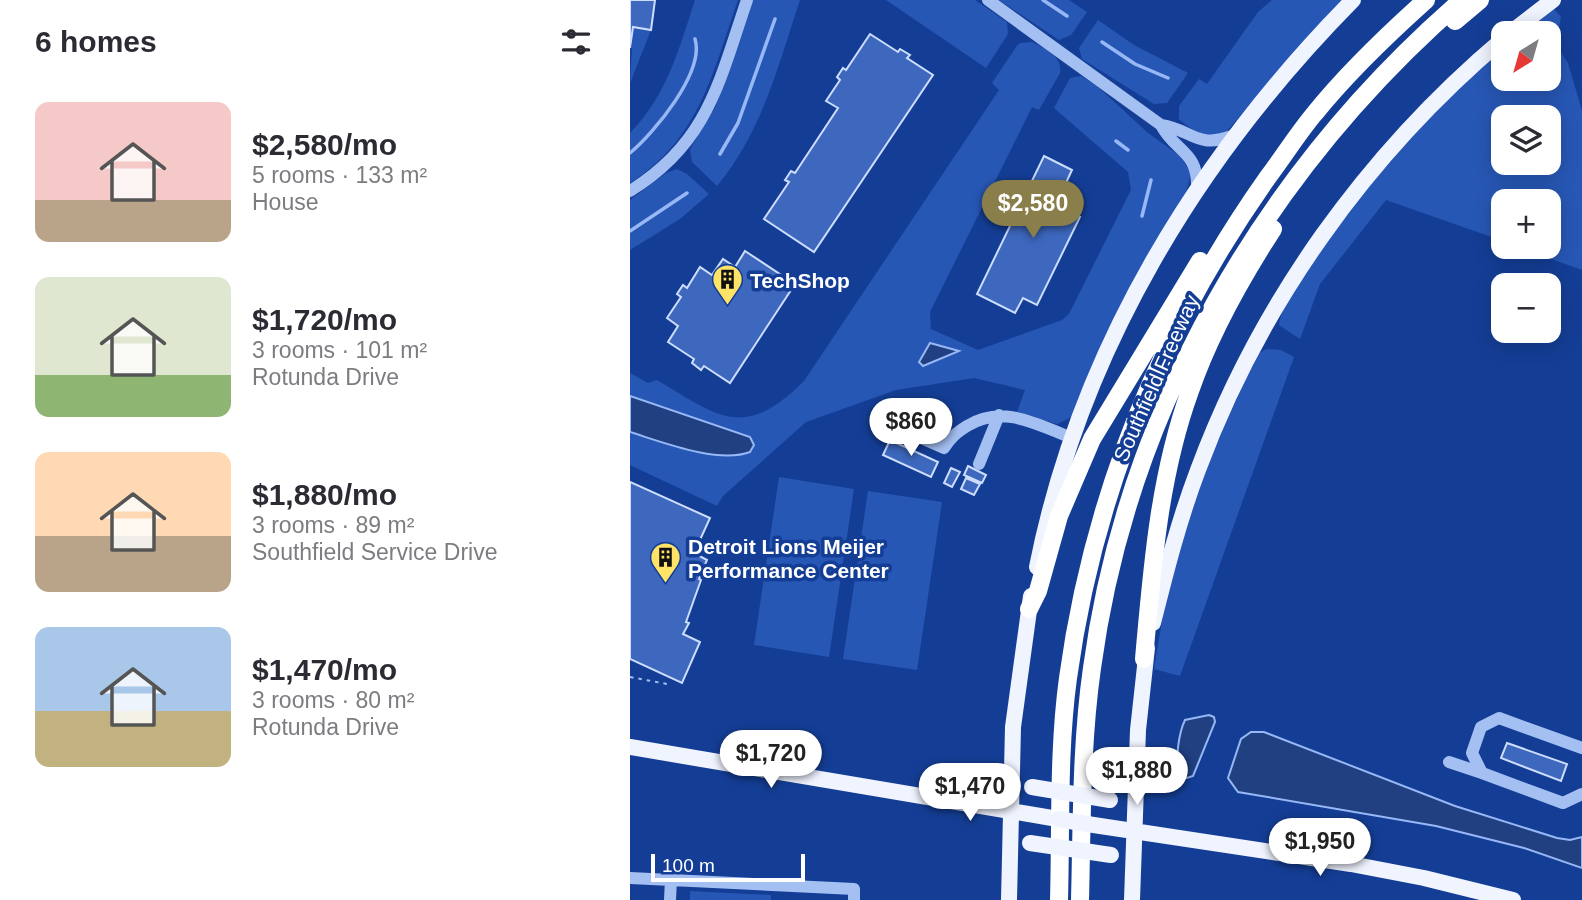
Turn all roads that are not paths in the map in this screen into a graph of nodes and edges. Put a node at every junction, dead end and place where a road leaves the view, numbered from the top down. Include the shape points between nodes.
1 (747, 0) edge
2 (988, 0) edge
3 (1353, 0) edge
4 (1426, 0) edge
5 (1462, 0) edge
6 (1480, 0) edge
7 (1553, 0) edge
8 (1526, 21) edge
9 (1491, 50) edge
10 (1395, 62) junction
11 (1312, 115) junction
12 (1161, 125) junction
13 (1233, 136) junction
14 (1311, 159) junction
15 (1197, 187) junction
16 (630, 191) edge
17 (999, 415) junction
18 (903, 430) dead end
19 (1072, 438) junction
20 (979, 464) dead end
21 (1029, 609) junction
22 (1144, 659) junction
23 (630, 747) edge
24 (1582, 748) edge
25 (1449, 762) dead end
26 (1011, 764) junction
27 (1482, 773) junction
28 (1136, 777) junction
29 (1582, 794) edge
30 (1010, 811) junction
31 (1133, 831) junction
32 (1010, 861) junction
33 (630, 878) edge
34 (671, 878) junction
35 (1132, 882) junction
36 (670, 900) edge
37 (854, 900) edge
38 (1009, 900) edge
39 (1059, 900) edge
40 (1080, 900) edge
41 (1132, 900) edge
42 (1514, 900) edge

1 - 16 street via 717,88 694,133 662,170
2 - 12 street
3 - 13 main road
4 - 11 highway, Southfield Freeway
5 - 10 highway, Southfield Freeway
6 - 10 highway via 1430,44
7 - 8 main road
9 - 22 main road via 1381,159 1319,241 1260,333 1198,470
10 - 14 highway, Southfield Freeway
11 - 21 highway via 1261,168 1236,203 1111,407 1064,504
11 - 39 highway, Southfield Freeway via 1195,292 1119,460 1085,583 1068,681
12 - 13 street via 1203,141
12 - 15 street via 1166,136 1191,157 1198,173
13 - 15 main road
14 - 22 highway via 1298,191 1232,297 1189,393 1175,438 1156,540
14 - 40 highway, Southfield Freeway via 1245,251 1203,322 1157,421 1137,477 1110,574 1092,666 1085,724
15 - 19 main road via 1118,325
17 - 18 street via 982,416 951,436 944,448
17 - 19 street
17 - 20 street
19 - 21 main road via 1048,513
21 - 26 main road
22 - 28 main road
23 - 30 main road
24 - 27 street via 1499,718 1481,727 1472,753
25 - 27 street
26 - 28 main road, bridge via 1032,787 1110,800 1128,790
26 - 30 main road
27 - 29 street via 1563,803
28 - 31 main road
30 - 31 main road, bridge
30 - 32 main road
31 - 35 main road
31 - 42 main road via 1397,873
32 - 35 main road, bridge via 1018,848 1030,842 1111,855
32 - 38 main road
33 - 34 street
34 - 36 street
34 - 37 street via 854,889
35 - 41 main road

